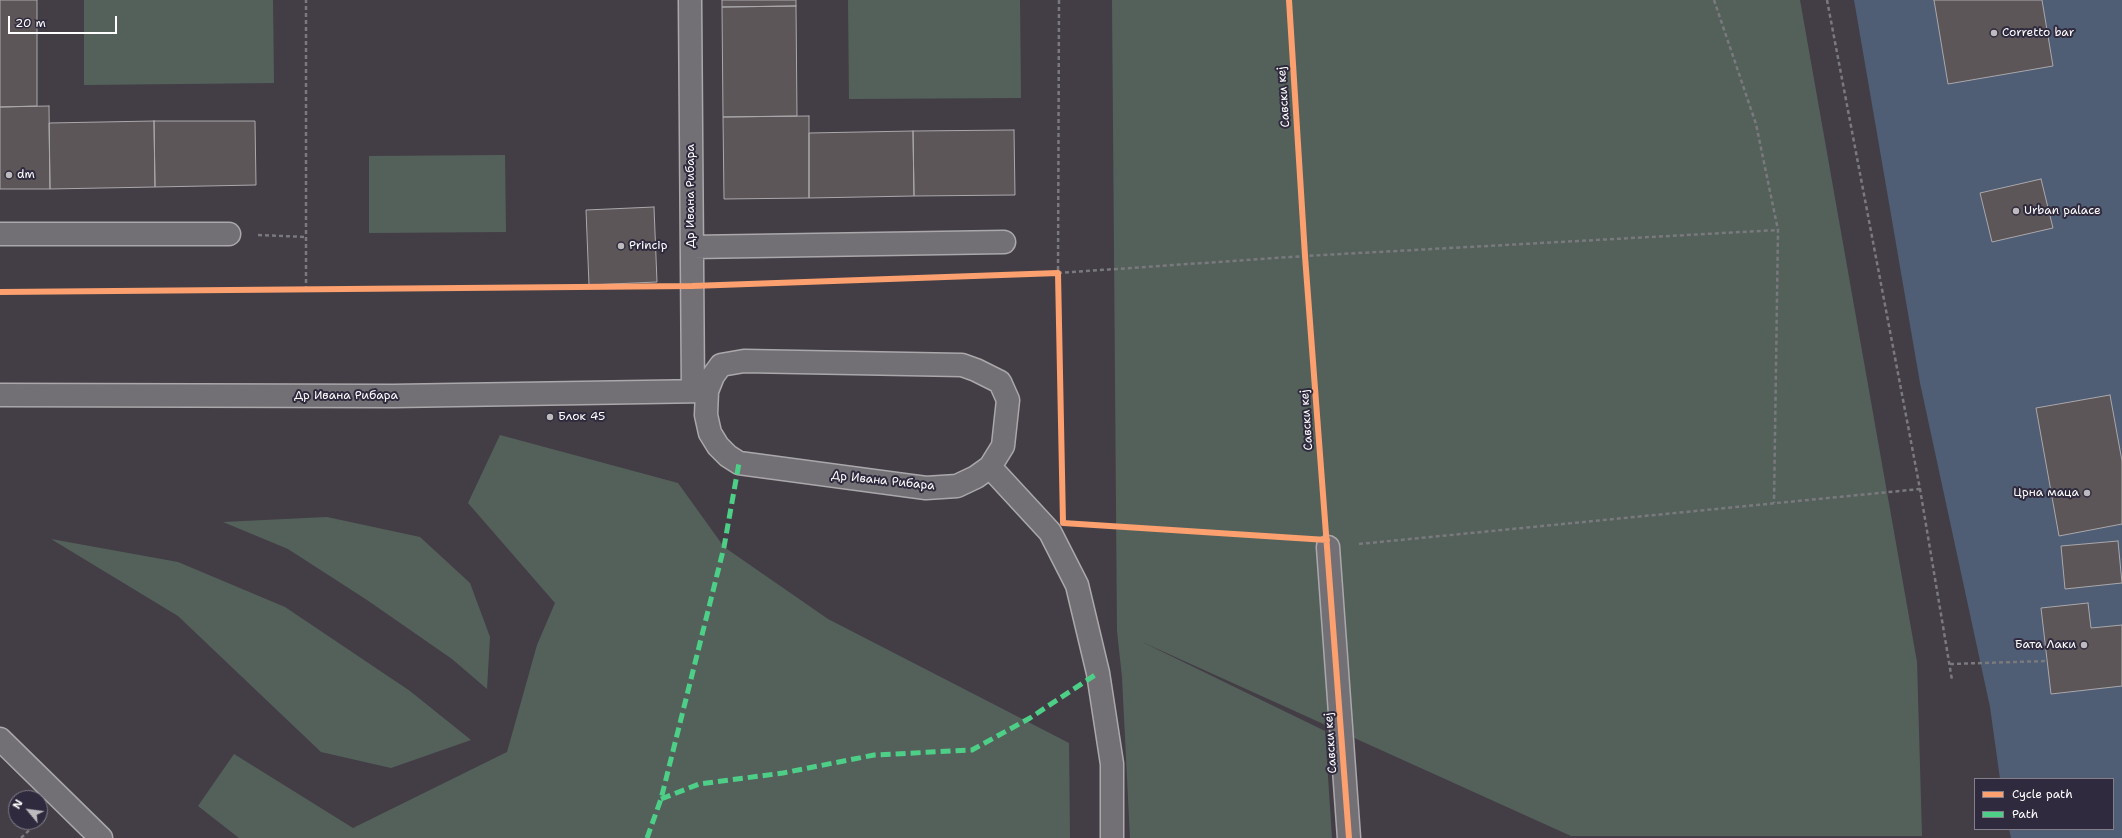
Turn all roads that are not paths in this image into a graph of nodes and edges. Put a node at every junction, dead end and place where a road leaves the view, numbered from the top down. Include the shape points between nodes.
1 (690, 0) edge
2 (0, 234) edge
3 (229, 234) road end
4 (1004, 242) dead end
5 (692, 247) junction
6 (700, 391) junction
7 (0, 395) edge
8 (990, 467) junction
9 (1328, 547) road end
10 (0, 739) edge
11 (101, 838) edge
12 (1112, 838) edge
13 (1349, 838) edge

1 - 5 street, Др Ивана Рибара
2 - 3 street
4 - 5 street
5 - 6 street, Др Ивана Рибара
6 - 7 street, Др Ивана Рибара via 399,396
6 - 8 street, Др Ивана Рибара via 710,433 728,456 740,462 926,488 957,486
6 - 8 street, Др Ивана Рибара via 721,366 744,361 962,365 1000,382 1008,400 1003,446
8 - 12 street via 1050,532 1077,585 1098,673 1112,764
9 - 13 street, Савски кеј
10 - 11 street

